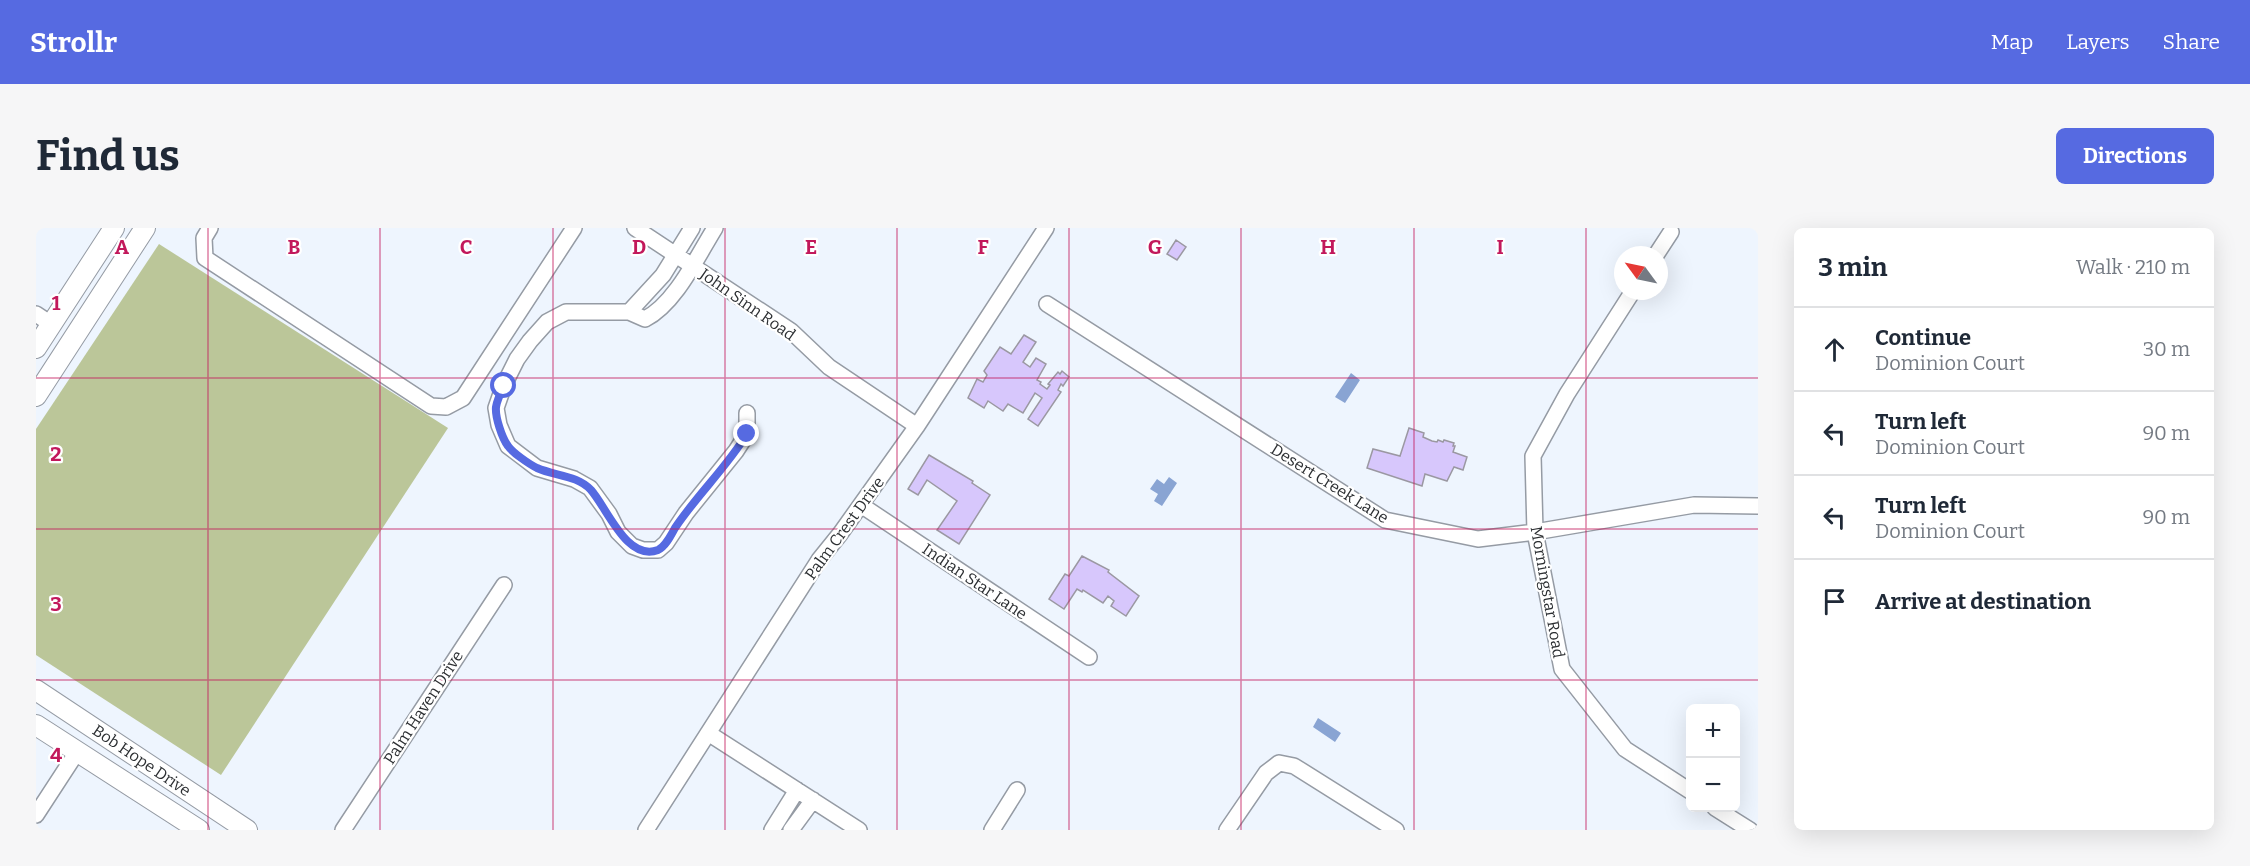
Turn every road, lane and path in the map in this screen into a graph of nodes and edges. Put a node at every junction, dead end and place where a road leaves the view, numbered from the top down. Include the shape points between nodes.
1 (114, 228) edge
2 (145, 228) edge
3 (210, 228) edge
4 (573, 228) edge
5 (635, 228) edge
6 (692, 228) edge
7 (716, 228) edge
8 (1042, 230) edge
9 (1671, 231) dead end
10 (1662, 246) edge
11 (101, 248) junction
12 (675, 254) junction
13 (692, 265) junction
14 (651, 288) junction
15 (1627, 300) edge
16 (667, 303) junction
17 (1047, 304) dead end
18 (629, 312) junction
19 (44, 319) edge
20 (74, 338) junction
21 (36, 348) edge
22 (36, 396) edge
23 (747, 413) dead end
24 (917, 426) junction
25 (861, 505) junction
26 (1758, 506) edge
27 (1535, 532) junction
28 (504, 585) dead end
29 (1089, 657) dead end
30 (36, 690) edge
31 (36, 725) edge
32 (708, 733) junction
33 (77, 752) junction
34 (1686, 789) edge
35 (796, 790) junction
36 (1017, 790) dead end
37 (813, 800) junction
38 (39, 804) edge
39 (1723, 812) edge
40 (775, 829) edge
41 (200, 830) edge
42 (247, 830) edge
43 (343, 830) edge
44 (646, 830) edge
45 (791, 830) edge
46 (859, 830) edge
47 (992, 830) edge
48 (1227, 830) edge
49 (1396, 830) edge
50 (1750, 830) edge

1 - 11 main road
2 - 20 main road
3 - 4 street via 204,238 205,258 431,405 446,408 463,398
5 - 12 street, John Sinn Road
6 - 12 street
7 - 13 street
8 - 24 street, Palm Crest Drive
9 - 10 street
11 - 19 main road
11 - 20 main road via 68,326
12 - 13 street, John Sinn Road
12 - 14 street
13 - 16 street
13 - 24 street, John Sinn Road via 790,331 828,367
14 - 16 street
14 - 18 street
15 - 27 street, Morningstar Road via 1533,456
16 - 18 street via 645,319
17 - 27 street, Desert Creek Lane via 1385,520 1478,540
18 - 23 street via 566,312 547,322 530,340 496,408 508,446 537,468 574,479 590,489 632,546 658,550 736,452 747,434
19 - 21 main road
20 - 22 main road
24 - 25 street, Palm Crest Drive
25 - 29 street, Indian Star Lane
25 - 32 street, Palm Crest Drive via 819,560
26 - 27 street, Desert Creek Lane via 1694,505
27 - 34 street, Morningstar Road via 1562,669 1625,749
28 - 43 street, Palm Haven Drive
30 - 42 main road, Bob Hope Drive
31 - 33 main road, Bob Hope Drive
32 - 35 street
32 - 44 street, Palm Crest Drive
33 - 38 street
33 - 41 main road, Bob Hope Drive
35 - 37 street
35 - 40 street
36 - 47 street
37 - 45 street
37 - 46 street
39 - 50 street
48 - 49 street via 1266,773 1279,763 1294,766

